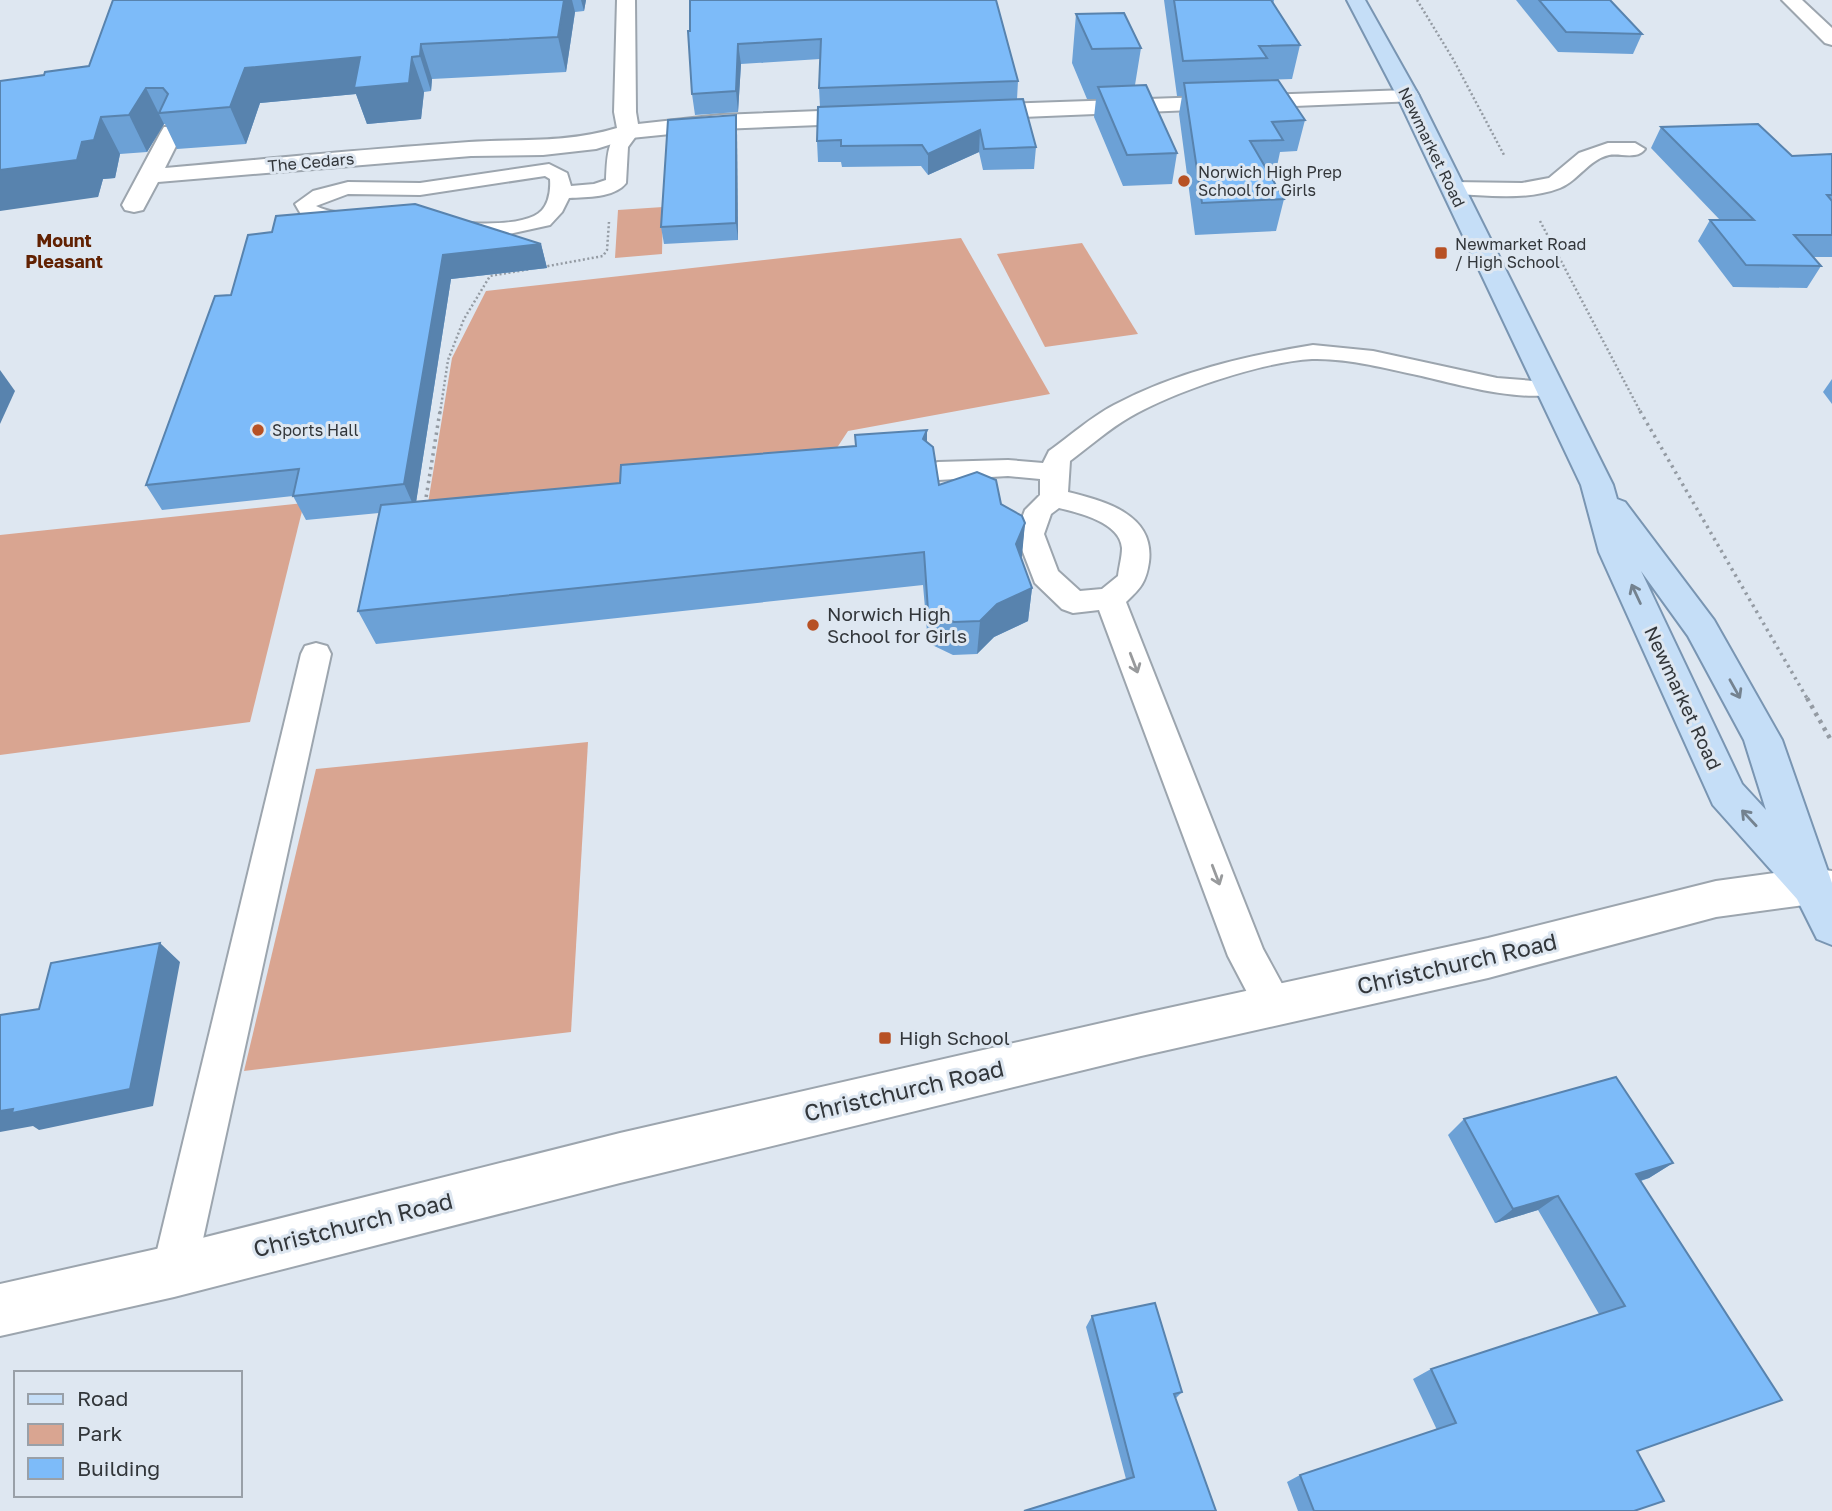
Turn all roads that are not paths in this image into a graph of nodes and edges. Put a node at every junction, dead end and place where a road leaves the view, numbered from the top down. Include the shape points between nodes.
1 (626, 0) edge
2 (1356, 0) edge
3 (1791, 0) edge
4 (1832, 39) edge
5 (1408, 96) junction
6 (948, 113) edge
7 (895, 115) edge
8 (172, 132) edge
9 (629, 132) junction
10 (1635, 149) dead end
11 (150, 176) junction
12 (1452, 188) junction
13 (561, 193) junction
14 (134, 205) dead end
15 (1550, 388) junction
16 (938, 471) edge
17 (1054, 485) junction
18 (1597, 485) junction
19 (1110, 599) junction
20 (316, 654) dead end
21 (1822, 887) edge
22 (1832, 926) edge
23 (1275, 1006) junction
24 (174, 1271) junction
25 (0, 1310) edge

1 - 9 street via 625,112
2 - 5 main road, Newmarket Road
3 - 4 street
5 - 6 street
5 - 12 main road, Newmarket Road
7 - 9 street, The Cedars via 720,122
8 - 11 street
9 - 11 street, The Cedars via 570,145
9 - 13 lane via 618,147 616,183
10 - 12 lane via 1608,149 1586,157 1555,183 1522,189
11 - 14 street
12 - 15 main road, Newmarket Road
13 - 13 lane via 543,221 509,228 468,229 434,219 340,219 309,212 305,204 349,186 420,189 518,171 548,170 561,177
15 - 17 lane via 1497,385 1373,358 1312,352 1260,361 1200,377 1122,411 1058,457
15 - 18 main road, Newmarket Road
16 - 17 lane via 1008,468
17 - 19 lane via 1125,525 1136,545 1132,580
17 - 19 lane via 1030,534 1045,576 1073,602
18 -> 21 main road, Newmarket Road via 1702,629 1763,740
21 -> 18 main road, Newmarket Road via 1727,794 1616,552
19 -> 23 lane via 1247,956
20 - 24 lane
21 - 22 main road, Newmarket Road
21 - 23 street, Christchurch Road via 1716,899 1488,958
23 - 24 street, Christchurch Road via 607,1161
24 - 25 street, Christchurch Road

